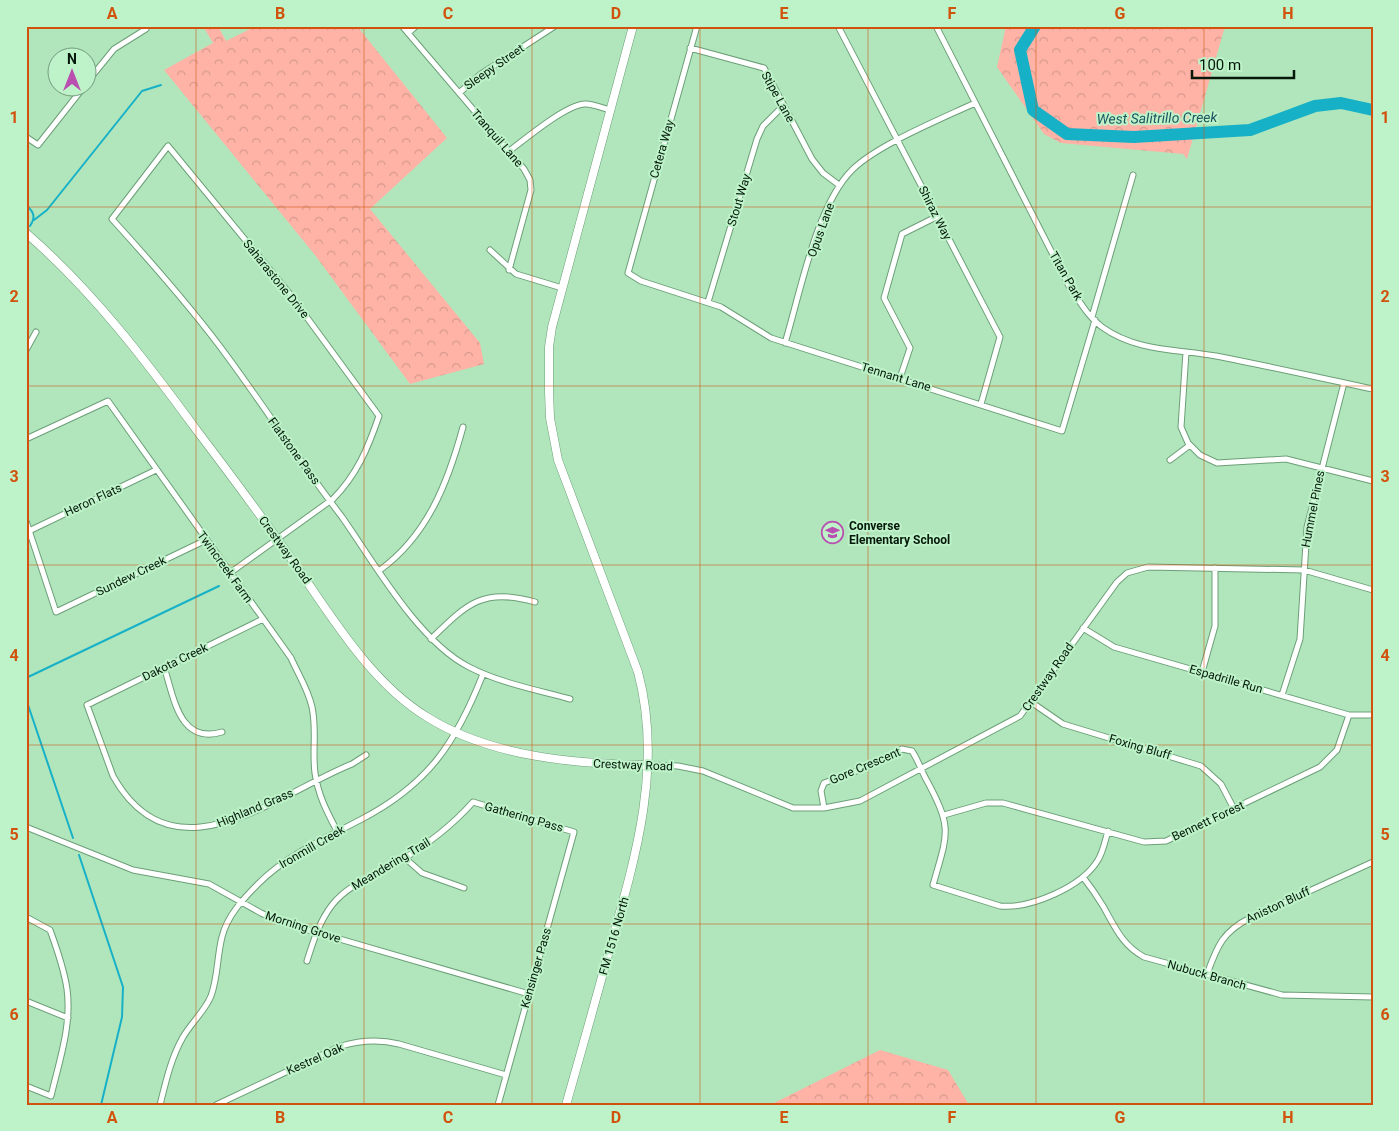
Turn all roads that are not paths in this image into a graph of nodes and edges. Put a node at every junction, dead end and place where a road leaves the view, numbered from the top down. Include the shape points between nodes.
1 (402, 26) edge
2 (416, 26) edge
3 (555, 26) edge
4 (633, 26) edge
5 (697, 26) edge
6 (838, 26) edge
7 (936, 26) edge
8 (146, 27) edge
9 (408, 33) junction
10 (690, 48) junction
11 (98, 69) edge
12 (459, 93) junction
13 (75, 98) edge
14 (975, 103) junction
15 (783, 106) junction
16 (610, 110) junction
17 (26, 137) edge
18 (898, 141) junction
19 (168, 146) joint
20 (508, 152) junction
21 (1132, 175) dead end
22 (839, 185) junction
23 (936, 217) junction
24 (26, 233) edge
25 (490, 250) dead end
26 (509, 270) junction
27 (628, 273) joint
28 (562, 288) junction
29 (708, 302) junction
30 (1094, 319) junction
31 (36, 332) dead end
32 (785, 343) junction
33 (26, 350) edge
34 (1186, 352) junction
35 (900, 378) junction
36 (1344, 383) junction
37 (1373, 389) edge
38 (981, 404) junction
39 (463, 427) dead end
40 (26, 439) edge
41 (1190, 446) junction
42 (1170, 460) dead end
43 (1322, 467) junction
44 (156, 470) junction
45 (1373, 482) edge
46 (330, 501) junction
47 (26, 521) edge
48 (30, 531) junction
49 (206, 540) junction
50 (278, 540) junction
51 (1215, 568) junction
52 (380, 570) junction
53 (1304, 570) junction
54 (230, 574) junction
55 (1373, 590) edge
56 (535, 602) dead end
57 (263, 619) junction
58 (1084, 628) junction
59 (431, 639) junction
60 (164, 667) junction
61 (1202, 672) junction
62 (483, 674) junction
63 (1282, 695) junction
64 (570, 699) dead end
65 (1031, 702) junction
66 (87, 704) joint
67 (1349, 715) junction
68 (1373, 715) edge
69 (222, 732) dead end
70 (456, 732) junction
71 (366, 755) dead end
72 (648, 765) junction
73 (920, 768) junction
74 (316, 781) junction
75 (473, 802) joint
76 (824, 808) junction
77 (1234, 810) junction
78 (944, 815) junction
79 (26, 826) edge
80 (337, 831) junction
81 (1108, 831) junction
82 (574, 832) joint
83 (405, 858) junction
84 (1373, 862) edge
85 (1083, 877) junction
86 (464, 888) dead end
87 (240, 902) junction
88 (26, 917) edge
89 (316, 932) junction
90 (308, 962) dead end
91 (1207, 974) junction
92 (529, 994) junction
93 (1373, 997) edge
94 (26, 1001) edge
95 (68, 1018) junction
96 (506, 1075) junction
97 (26, 1086) edge
98 (160, 1105) edge
99 (216, 1105) edge
100 (498, 1105) edge
101 (566, 1105) edge

1 - 9 street, Tranquil Lane
2 - 9 street
3 - 12 street, Sleepy Street via 481,74
4 - 16 main road, FM 1516 North
5 - 10 street, Cetera Way
6 - 18 street, Shiraz Way
7 - 14 street, Titan Park
8 - 11 street via 114,49
9 - 12 street, Tranquil Lane
10 - 15 street, Stipe Lane via 764,68
10 - 27 street, Cetera Way
12 - 20 street, Tranquil Lane
13 - 17 street via 38,145
14 - 18 street, Opus Lane
14 - 30 street, Titan Park via 1069,286
15 - 22 street, Stipe Lane via 818,167
15 - 29 street, Stout Way via 763,126 757,139
16 - 20 street via 585,104 576,106 536,130
16 - 28 main road, FM 1516 North
18 - 22 street, Opus Lane via 858,165
18 - 23 street, Shiraz Way
19 - 46 street, Saharastone Drive via 289,293 379,416 359,469
19 - 46 street, Flatstone Pass via 112,219 226,355
20 - 26 street, Tranquil Lane via 524,169 531,190
21 - 30 street
22 - 32 street, Opus Lane via 822,218
23 - 35 street via 902,234 884,298 910,348
23 - 38 street, Shiraz Way via 1000,337
24 - 50 main road, Crestway Road via 108,314
25 - 26 street
26 - 28 street
27 - 29 street, Tennant Lane
28 - 72 main road, FM 1516 North via 549,347 552,437 638,672 646,711
29 - 32 street, Tennant Lane via 730,312 757,332
30 - 34 street, Titan Park via 1102,327 1134,344
30 - 38 street, Tennant Lane via 1062,430
31 - 33 street
32 - 35 street, Tennant Lane
34 - 36 street, Titan Park
34 - 41 street via 1181,427
35 - 38 street, Tennant Lane
36 - 37 street, Titan Park
36 - 43 street, Hummel Pines
39 - 52 street via 451,469 432,510 407,545
40 - 44 street, Twincreek Farm via 108,401
41 - 42 street
41 - 43 street via 1217,463 1279,458
43 - 45 street
43 - 53 street, Hummel Pines via 1307,527
44 - 48 street, Heron Flats
44 - 49 street, Twincreek Farm
46 - 50 street
46 - 52 street, Flatstone Pass
47 - 48 street
48 - 49 street, Sundew Creek via 56,612
49 - 54 street, Twincreek Farm
50 - 54 street
50 - 70 main road, Crestway Road via 379,678 407,704
51 - 53 street, Crestway Road
51 - 58 street, Crestway Road via 1148,567 1127,573
51 - 61 street via 1215,626
52 - 59 street, Flatstone Pass
53 - 55 street, Crestway Road
53 - 63 street, Hummel Pines via 1300,639
54 - 57 street, Twincreek Farm
56 - 59 street via 502,595 477,600 460,610
57 - 60 street, Dakota Creek
57 - 74 street, Twincreek Farm via 290,658 309,695 316,733
58 - 61 street, Espadrille Run via 1114,647
58 - 65 street, Crestway Road
59 - 62 street, Flatstone Pass via 462,663
60 - 66 street, Dakota Creek
60 - 69 street via 184,723 200,734
61 - 63 street, Espadrille Run
62 - 64 street, Flatstone Pass
62 - 70 street, Ironmill Creek via 468,714
63 - 67 street, Espadrille Run
65 - 73 street, Crestway Road via 1025,712 1012,722
65 - 77 street, Foxing Bluff via 1063,724 1201,766 1221,784
66 - 74 street, Highland Grass via 119,787 136,806 164,823 190,828 219,825
67 - 68 street, Espadrille Run
67 - 77 street, Bennett Forest via 1340,743 1326,763
70 - 72 main road, Crestway Road via 552,759
70 - 80 street, Ironmill Creek via 440,757 406,792
71 - 74 street, Highland Grass
72 - 76 street, Crestway Road via 692,768 781,805
72 - 101 main road, FM 1516 North via 645,808 627,888
73 - 76 street, Crestway Road via 860,800
73 - 76 street, Gore Crescent via 912,751 902,749 870,766 824,783 821,790
73 - 78 street
74 - 80 street, Twincreek Farm via 320,797
75 - 82 street, Gathering Pass
75 - 83 street, Meandering Trail via 449,826
77 - 81 street, Bennett Forest via 1166,841 1144,842
78 - 81 street, Bennett Forest via 986,802 1003,803
78 - 85 street via 946,841 933,885 1010,907 1040,900
79 - 87 street, Morning Grove via 133,870 209,884
80 - 87 street, Ironmill Creek via 290,858
81 - 85 street via 1098,860
82 - 92 street, Kensinger Pass
83 - 86 street via 422,873
83 - 89 street, Meandering Trail via 346,891 329,909
84 - 91 street, Aniston Bluff via 1231,928 1220,942
85 - 91 street, Nubuck Branch via 1129,948 1152,960
87 - 89 street, Morning Grove via 281,922
87 - 98 street, Ironmill Creek via 221,937 210,998 174,1053
88 - 95 street via 50,930 65,977
89 - 90 street, Meandering Trail
89 - 92 street, Morning Grove
91 - 93 street, Nubuck Branch via 1282,995
92 - 96 street, Kensinger Pass
94 - 95 street
95 - 97 street via 51,1096
96 - 99 street, Kestrel Oak via 386,1041 357,1041
96 - 100 street, Kensinger Pass

